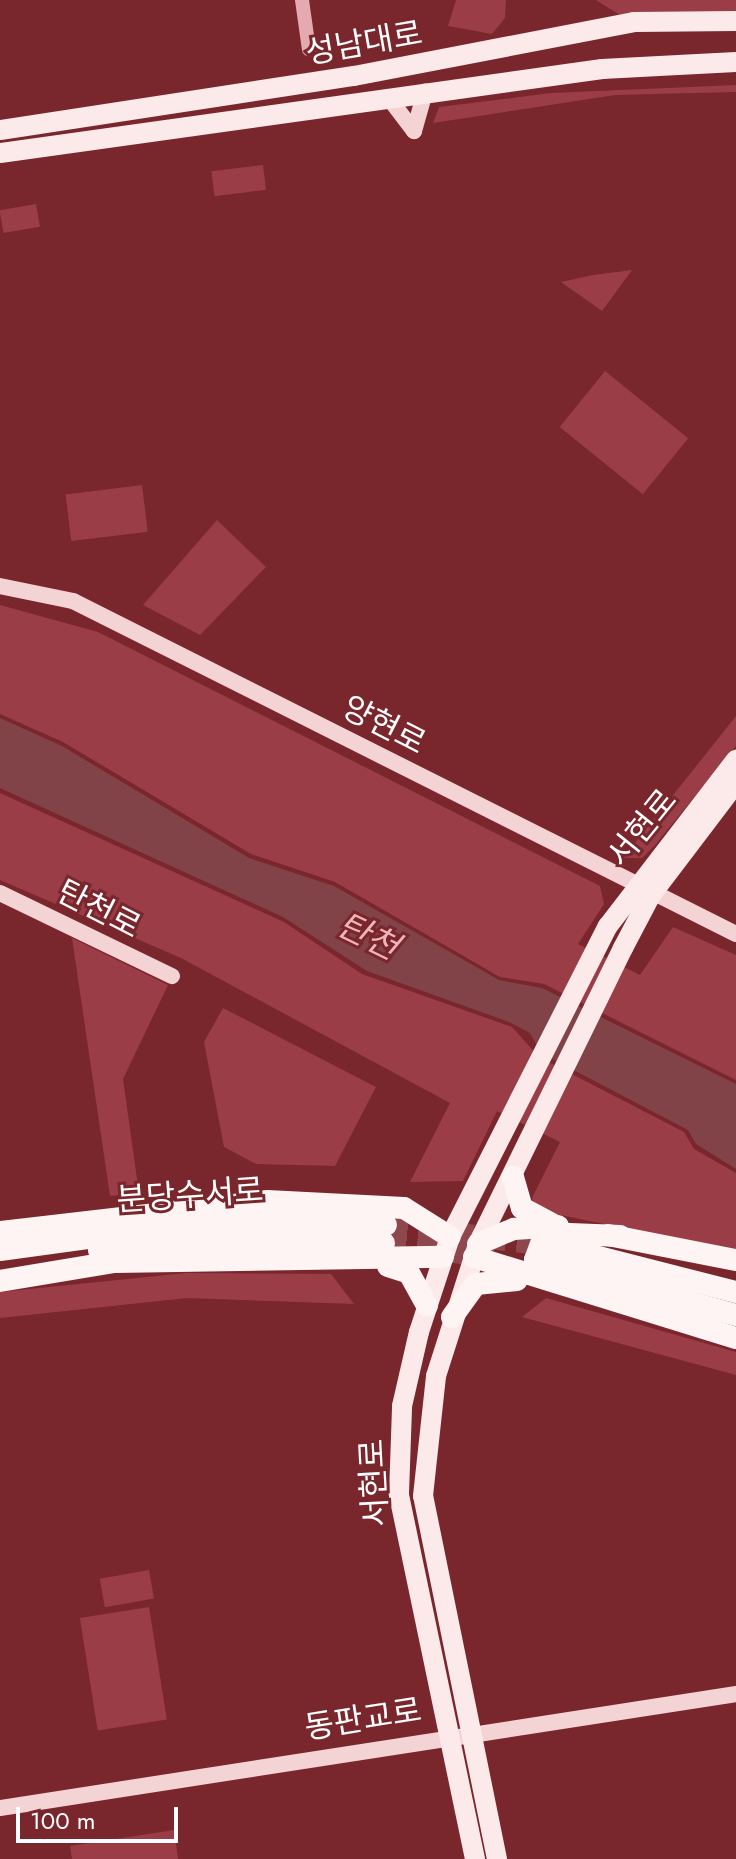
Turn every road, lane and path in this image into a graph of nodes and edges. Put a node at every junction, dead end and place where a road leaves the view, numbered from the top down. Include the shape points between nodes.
1 (302, 0) edge
2 (732, 19) edge
3 (309, 50) dead end
4 (733, 63) edge
5 (425, 92) junction
6 (388, 97) junction
7 (0, 130) edge
8 (0, 153) edge
9 (0, 586) edge
10 (736, 760) edge
11 (736, 783) edge
12 (642, 890) junction
13 (0, 893) edge
14 (736, 934) edge
15 (172, 976) dead end
16 (513, 1177) junction
17 (0, 1232) edge
18 (620, 1236) junction
19 (382, 1243) junction
20 (462, 1249) junction
21 (0, 1250) edge
22 (551, 1254) junction
23 (736, 1260) edge
24 (0, 1272) edge
25 (0, 1281) edge
26 (736, 1289) edge
27 (427, 1305) junction
28 (736, 1315) edge
29 (452, 1317) junction
30 (679, 1321) junction
31 (736, 1338) edge
32 (736, 1694) edge
33 (469, 1731) junction
34 (445, 1734) junction
35 (0, 1808) edge
36 (475, 1859) edge
37 (497, 1859) edge

1 - 3 street
2 - 7 main road, 성남대로 via 634,22 354,76
4 - 5 main road, 성남대로 via 602,69
5 - 6 main road, 성남대로
5 - 6 main road via 414,131
6 - 8 main road, 성남대로
9 - 12 main road, 양현로 via 73,601
10 - 12 main road, 서현로
11 - 12 main road, 서현로
12 - 14 main road, 양현로
12 - 16 main road, 서현로 via 623,948
12 - 20 main road, 서현로 via 602,938 515,1120
13 - 15 main road, 탄천로
16 - 20 main road, 서현로
16 - 22 highway via 522,1208
17 - 20 highway via 267,1201 404,1208
18 - 22 highway
18 - 23 highway
18 - 30 highway via 549,1231 537,1242 535,1260 548,1276
19 - 20 highway
19 - 21 highway, 분당수서로 via 226,1219
19 - 24 highway, 분당수서로 via 121,1245
19 - 25 highway via 114,1262
19 - 27 highway via 409,1273
20 - 22 highway
20 - 22 highway
20 - 27 main road, 서현로
20 - 29 main road, 서현로
22 - 26 highway
22 - 28 highway
22 - 29 highway via 476,1284
22 - 30 highway
27 - 34 main road, 서현로 via 402,1406 399,1494
29 - 33 main road, 서현로 via 428,1416 423,1496
30 - 31 highway
32 - 33 main road, 동판교로
33 - 34 main road, 동판교로
33 - 37 main road, 서현로
34 - 35 main road, 동판교로
34 - 36 main road, 서현로

